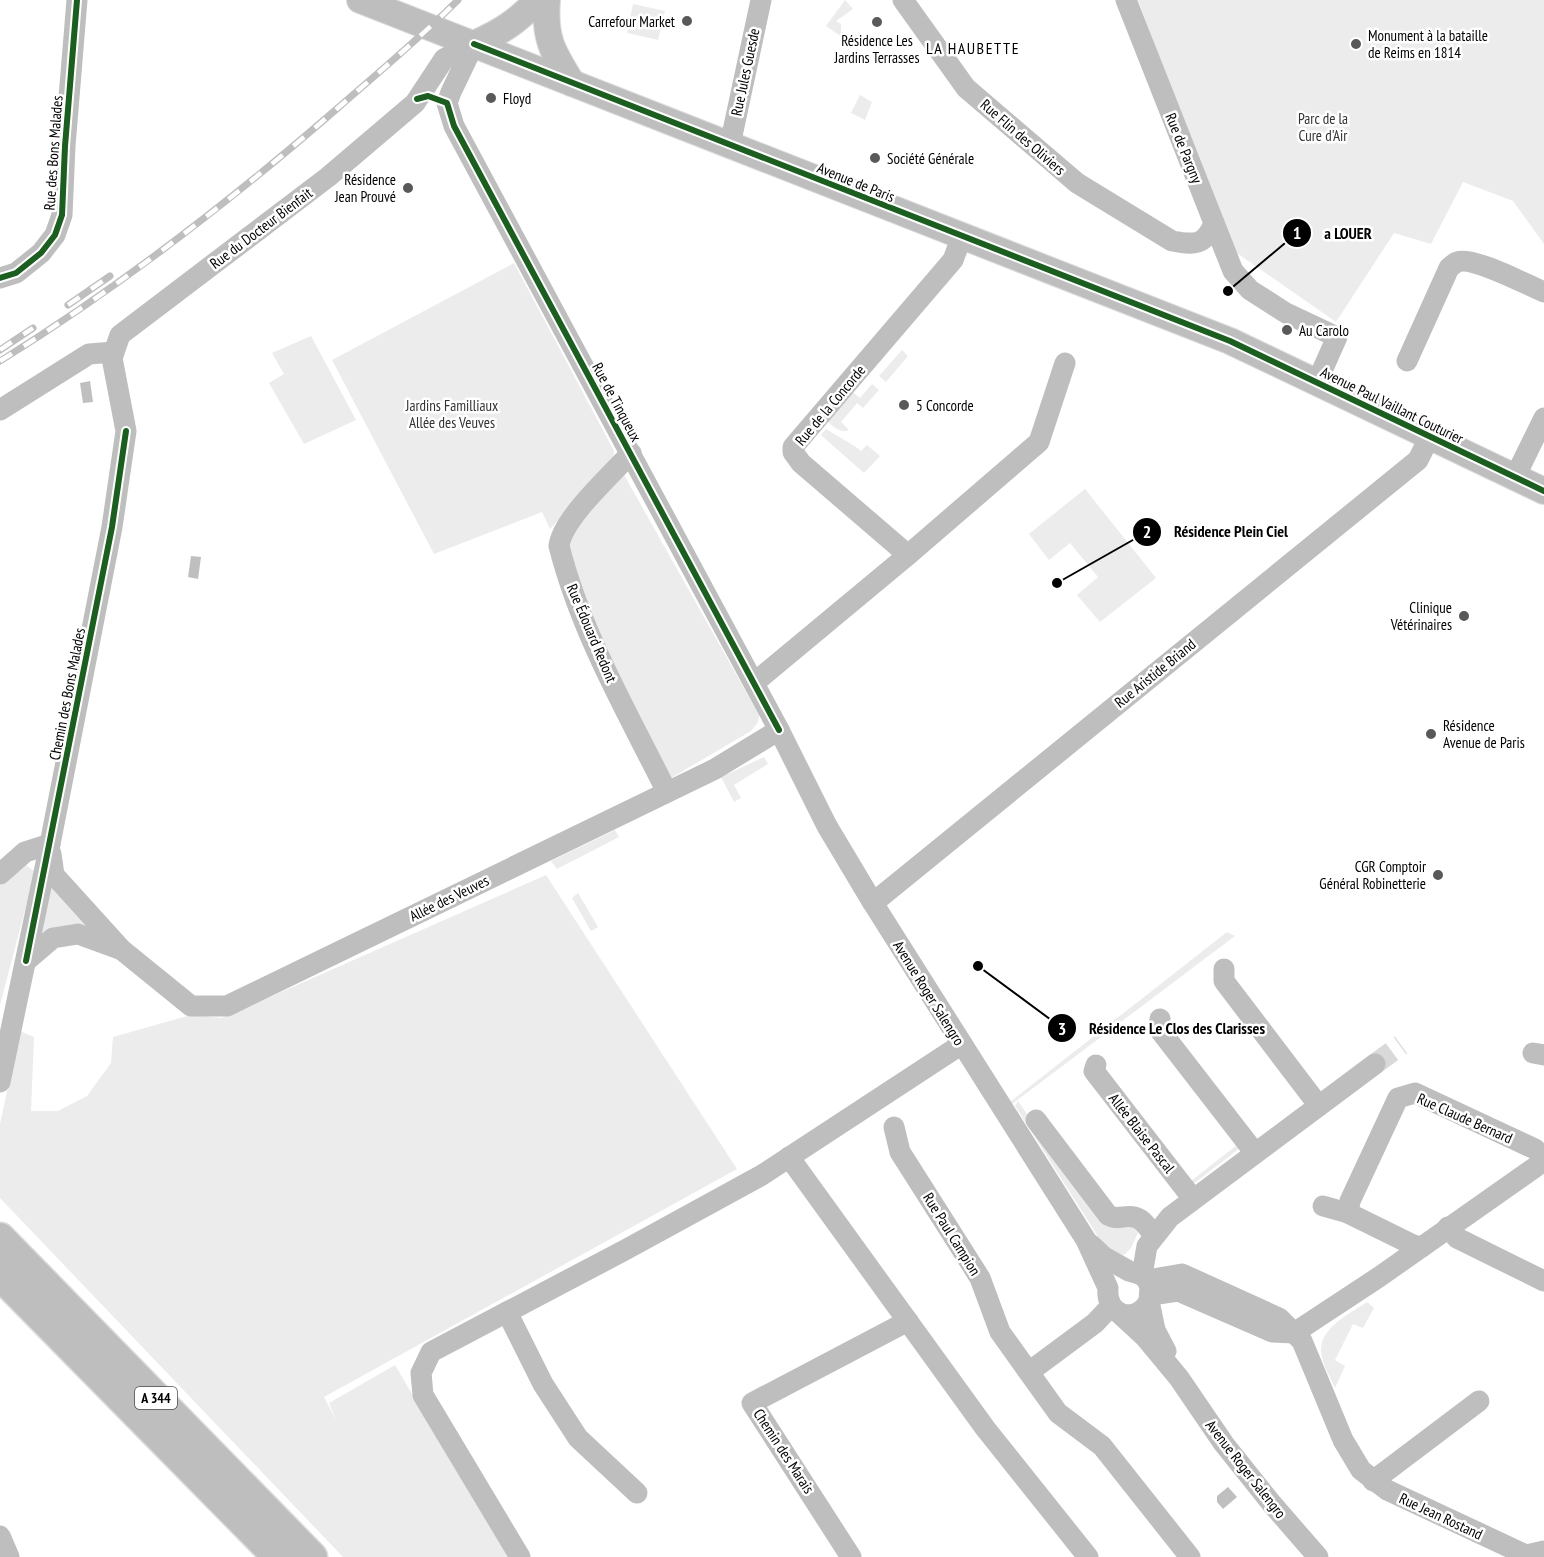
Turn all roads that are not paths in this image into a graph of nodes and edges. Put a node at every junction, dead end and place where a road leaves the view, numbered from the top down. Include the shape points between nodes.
1 (360, 0) edge
2 (538, 0) edge
3 (546, 0) edge
4 (761, 0) edge
5 (903, 0) edge
6 (1126, 0) edge
7 (71, 2) edge
8 (474, 44) junction
9 (572, 83) junction
10 (417, 99) junction
11 (447, 103) junction
12 (730, 145) junction
13 (1214, 222) junction
14 (962, 236) junction
15 (0, 278) edge
16 (1544, 292) edge
17 (1230, 340) joint
18 (117, 344) junction
19 (1407, 361) dead end
20 (1065, 363) dead end
21 (1317, 382) junction
22 (0, 410) edge
23 (1544, 418) edge
24 (1430, 436) junction
25 (631, 453) junction
26 (1515, 477) junction
27 (1544, 491) edge
28 (908, 555) junction
29 (754, 683) junction
30 (782, 735) junction
31 (667, 792) junction
32 (50, 844) junction
33 (0, 874) edge
34 (873, 903) junction
35 (122, 950) junction
36 (26, 961) junction
37 (1224, 969) dead end
38 (1160, 1019) dead end
39 (962, 1044) junction
40 (1375, 1064) tunnel mouth
41 (1096, 1065) dead end
42 (0, 1082) edge
43 (1318, 1106) junction
44 (1036, 1120) dead end
45 (894, 1127) dead end
46 (1255, 1153) junction
47 (789, 1157) junction
48 (1544, 1159) edge
49 (1193, 1199) junction
50 (1323, 1206) dead end
51 (1348, 1213) junction
52 (1448, 1227) junction
53 (1154, 1236) junction
54 (0, 1238) edge
55 (1086, 1240) junction
56 (1422, 1247) junction
57 (0, 1275) edge
58 (1544, 1281) edge
59 (1144, 1284) junction
60 (1112, 1302) junction
61 (507, 1312) junction
62 (908, 1321) junction
63 (1294, 1333) junction
64 (1029, 1372) junction
65 (1179, 1378) junction
66 (1479, 1401) dead end
67 (1373, 1480) junction
68 (637, 1493) dead end
69 (0, 1536) edge
70 (1544, 1551) edge
71 (9, 1557) edge
72 (278, 1557) edge
73 (312, 1557) edge
74 (520, 1557) edge
75 (851, 1557) edge
76 (1088, 1557) edge
77 (1190, 1557) edge
78 (1318, 1557) edge

1 - 8 main road, Avenue de Paris
2 - 8 main road via 502,32
3 - 9 main road via 545,27 556,58
4 - 12 street, Rue Jules Guesde
5 - 13 street, Rue Flin des Oliviers via 966,88 1077,183 1172,241 1200,242
6 - 13 street, Rue de Pargny
7 - 15 street, Rue des Bons Malades via 62,215 55,235 41,253 16,273
8 - 9 main road, Avenue de Paris
8 - 10 street, Rue du Docteur Bienfait via 444,59
8 - 11 street
9 - 12 main road, Avenue de Paris
10 - 11 street via 428,96
10 - 18 street, Rue du Docteur Bienfait via 328,177
11 - 25 street, Rue de Tinqueux via 454,126
12 - 14 main road, Avenue de Paris
13 - 21 street, Rue de Pargny via 1233,271 1250,290 1286,313 1337,337
14 - 17 main road, Avenue de Paris
14 - 28 street, Rue de la Concorde via 953,260 793,447 801,463
16 - 19 street via 1481,265 1456,262 1449,268
17 - 21 main road, Avenue Paul Vaillant Couturier
18 - 22 street, Rue du Docteur Bienfait via 89,354
18 - 32 street, Chemin des Bons Malades via 112,358 126,432 112,527
20 - 28 street via 1039,442
21 - 24 main road, Avenue Paul Vaillant Couturier
23 - 26 street
24 - 26 main road, Avenue Paul Vaillant Couturier
24 - 34 street, Rue Aristide Briand via 1418,460
25 - 29 street, Rue de Tinqueux
25 - 31 street, Rue Édouard Redont via 568,522 559,546 580,614
26 - 27 main road, Avenue Paul Vaillant Couturier
28 - 29 street
29 - 30 street, Rue de Tinqueux
30 - 31 street, Allée des Veuves
30 - 34 street, Avenue Roger Salengro via 827,826
31 - 35 street, Allée des Veuves via 226,1006 191,1005
32 - 33 street via 25,852
32 - 35 street, Chemin des Bons Malades via 54,875
32 - 36 street, Chemin des Bons Malades
34 - 39 street, Avenue Roger Salengro
35 - 36 street via 78,934 54,938
36 - 42 street, Chemin des Bons Malades
37 - 43 street via 1224,981
38 - 46 street via 1159,1029
39 - 47 street
39 - 55 street, Avenue Roger Salengro
40 - 43 street
41 - 49 street, Allée Blaise Pascal via 1094,1071
43 - 46 street
44 - 53 street via 1108,1215 1136,1216
45 - 64 street, Rue Paul Campion via 900,1152 980,1278 1000,1332
46 - 49 street
47 - 61 street
47 - 62 street
48 - 51 street, Rue Claude Bernard via 1535,1149 1415,1093 1398,1098
48 - 52 street, Rue Claude Bernard
49 - 53 street via 1170,1216
50 - 51 street
51 - 56 street
52 - 56 street, Rue Claude Bernard
52 - 58 street via 1457,1238
53 - 59 street via 1147,1246
54 - 73 highway, A 344
55 - 59 street, Avenue Roger Salengro
55 - 60 street, Avenue Roger Salengro
56 - 63 street, Rue Claude Bernard
57 - 72 highway, A 344
59 - 60 street via 1115,1276
59 - 60 street via 1140,1312 1133,1315
59 - 63 street via 1178,1292 1272,1332
59 - 65 street, Avenue Roger Salengro via 1155,1330
60 - 64 street via 1095,1323
60 - 65 street, Avenue Roger Salengro
61 - 68 street via 543,1383 578,1438
61 - 74 street via 431,1352 421,1372 423,1395
62 - 75 street, Chemin des Marais via 752,1403
62 - 76 street via 985,1428
63 - 67 street, Rue Jean Rostand via 1302,1341 1343,1440 1361,1470
64 - 77 street, Rue Paul Campion via 1058,1413 1102,1446
65 - 78 street, Avenue Roger Salengro via 1224,1444
66 - 67 street
67 - 70 street, Rue Jean Rostand via 1526,1556
69 - 71 street

